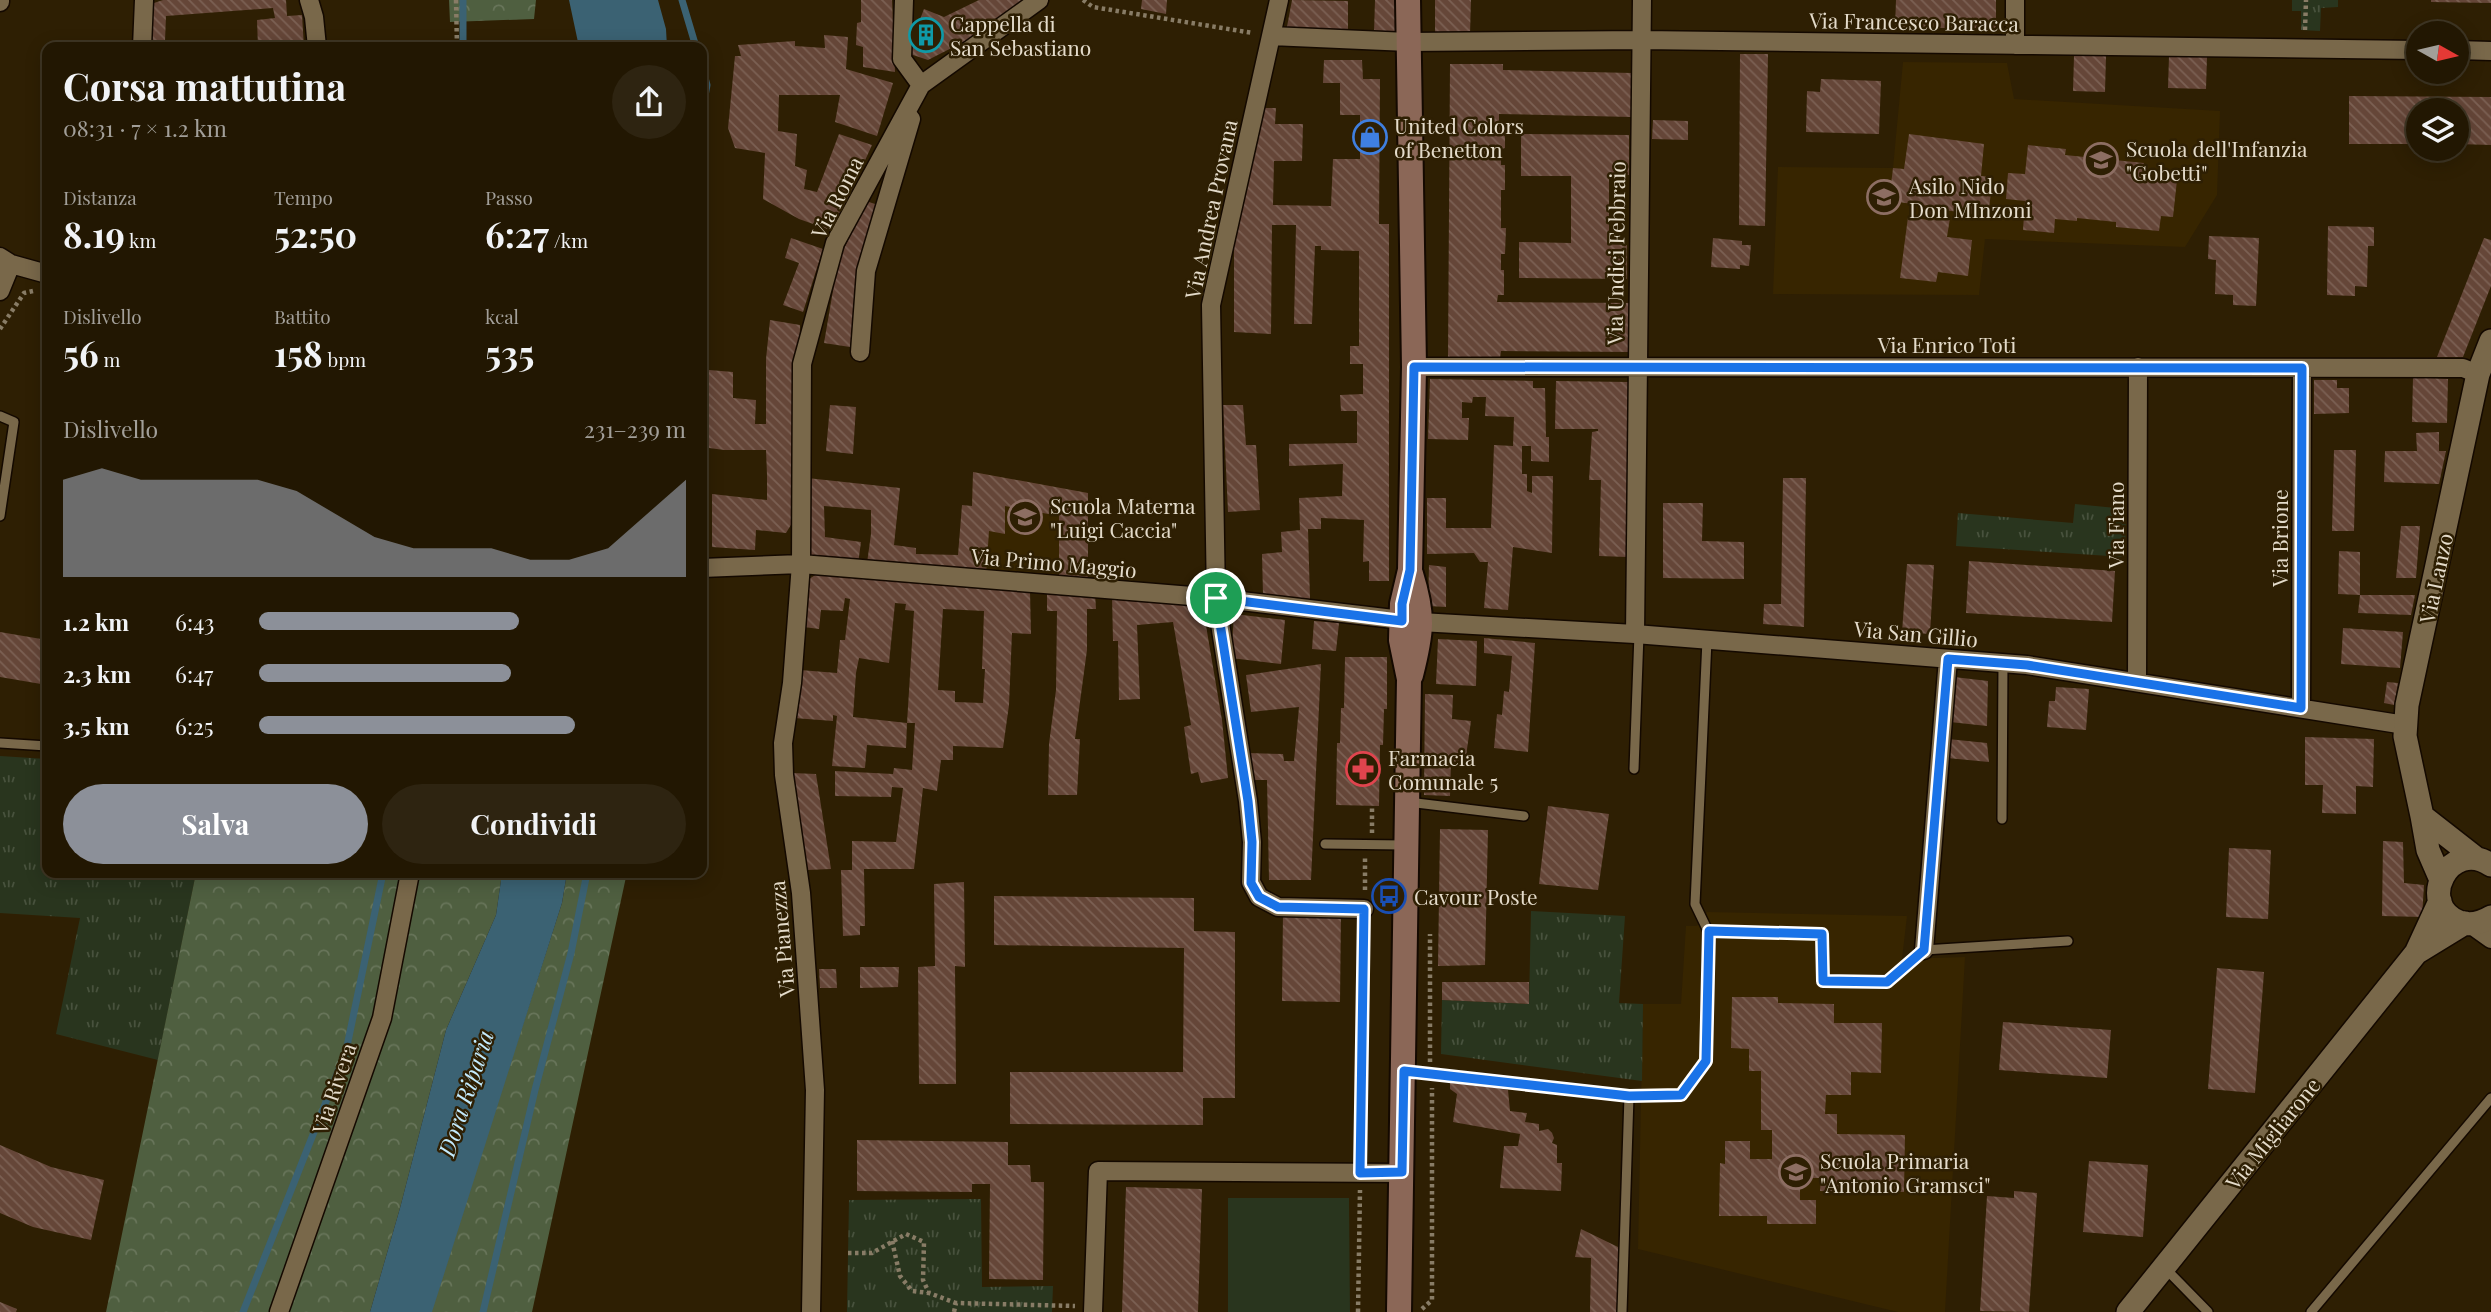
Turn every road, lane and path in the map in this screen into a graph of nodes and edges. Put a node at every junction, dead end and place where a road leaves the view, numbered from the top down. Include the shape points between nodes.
1 (144, 0) edge
2 (309, 0) edge
3 (456, 0) edge
4 (904, 0) edge
5 (1039, 0) edge
6 (1083, 0) edge
7 (1279, 0) edge
8 (1408, 0) edge
9 (1423, 0) edge
10 (1642, 0) edge
11 (2015, 0) edge
12 (2306, 0) edge
13 (2305, 30) dead end
14 (1271, 36) junction
15 (1642, 40) junction
16 (142, 42) edge
17 (316, 42) edge
18 (457, 42) edge
19 (1415, 42) junction
20 (2015, 45) junction
21 (2406, 50) edge
22 (2469, 50) edge
23 (2491, 51) edge
24 (921, 85) junction
25 (5, 261) edge
26 (42, 272) edge
27 (35, 290) dead end
28 (0, 291) edge
29 (0, 330) edge
30 (2491, 341) edge
31 (860, 352) dead end
32 (1414, 367) junction
33 (1636, 367) junction
34 (2138, 367) junction
35 (2302, 368) junction
36 (2478, 374) junction
37 (0, 416) edge
38 (0, 516) edge
39 (801, 564) junction
40 (707, 568) edge
41 (1216, 598) junction
42 (1411, 621) junction
43 (1637, 634) junction
44 (1707, 640) junction
45 (1948, 659) junction
46 (2003, 663) junction
47 (2137, 682) junction
48 (2301, 708) junction
49 (2405, 725) junction
50 (0, 743) edge
51 (42, 746) edge
52 (1634, 769) dead end
53 (1407, 802) junction
54 (1524, 816) dead end
55 (2422, 816) junction
56 (2002, 819) dead end
57 (1325, 844) dead end
58 (1406, 845) junction
59 (2484, 862) edge
60 (409, 878) edge
61 (2440, 890) junction
62 (1364, 909) joint
63 (2475, 922) edge
64 (1430, 926) dead end
65 (1709, 931) junction
66 (2491, 939) edge
67 (2068, 941) dead end
68 (1924, 950) junction
69 (2416, 953) junction
70 (1404, 1071) junction
71 (1432, 1074) junction
72 (1629, 1096) junction
73 (2491, 1098) edge
74 (1402, 1172) junction
75 (1360, 1173) junction
76 (892, 1241) junction
77 (848, 1253) dead end
78 (2164, 1267) junction
79 (929, 1293) junction
80 (956, 1303) junction
81 (1093, 1309) edge
82 (279, 1312) edge
83 (811, 1312) edge
84 (954, 1312) edge
85 (1358, 1312) edge
86 (1399, 1312) edge
87 (1419, 1312) edge
88 (1622, 1312) edge
89 (2129, 1312) edge
90 (2208, 1312) edge
91 (2311, 1312) edge

1 - 16 street
2 - 17 street
3 - 18 path
4 - 24 street via 902,59
5 - 24 street, Via Roma
6 - 14 path via 1093,6
7 - 14 street, Via Andrea Provana
8 - 19 main road
9 - 19 main road
10 - 15 street, Via Undici Febbraio
11 - 20 street
12 - 13 path
14 - 19 street, Via Francesco Baracca
14 - 41 street, Via Andrea Provana via 1211,305
15 - 19 street, Via Francesco Baracca
15 - 20 street, Via Francesco Baracca
15 - 33 street, Via Undici Febbraio
19 - 32 main road
20 - 21 street, Via Francesco Baracca
22 - 23 street
24 - 31 street via 866,271
24 - 39 street, Via Roma via 835,243 807,344 802,364
25 - 26 street
25 - 28 street
27 - 29 path via 23,293
30 - 36 street, Via Lanzo
32 - 33 street, Via Enrico Toti
32 - 42 main road via 1410,570 1420,605
33 - 34 street, Via Enrico Toti
33 - 43 street, Via Undici Febbraio
34 - 35 street, Via Enrico Toti
34 - 47 street, Via Fiano
35 - 36 street, Via Enrico Toti via 2463,368
35 - 48 street, Via Brione
36 - 49 street, Via Lanzo
37 - 38 lane via 14,422
39 - 40 street, Via Primo Maggio
39 - 41 street, Via Primo Maggio
39 - 83 street, Via Pianezza via 783,743 801,893 816,1090
41 - 42 street, Via Primo Maggio
41 - 62 street, Via Andrea Provana via 1248,801 1251,883 1259,897 1278,907
42 - 43 street, Via San Gillio
42 - 53 main road via 1419,641 1409,679
43 - 44 street, Via San Gillio
43 - 52 lane
44 - 45 street, Via San Gillio
44 - 65 lane via 1695,904
45 - 46 street, Via San Gillio
45 - 68 street
46 - 47 street, Via San Gillio
46 - 56 lane
47 - 48 street, Via San Gillio
48 - 49 street, Via San Gillio
49 - 55 street, Via Lanzo
50 - 51 lane
53 - 54 lane
53 - 58 main road
55 - 59 street
55 - 61 street, Via Lanzo
57 - 58 lane
58 - 70 main road
59 - 61 street via 2459,861 2445,872
60 - 82 street, Via Rivera via 382,1018
61 - 63 street via 2449,915
61 - 69 street
62 - 75 path
63 - 66 street
63 - 69 street
64 - 71 path
65 - 68 lane via 1822,934 1823,981 1887,982
65 - 72 lane via 1706,1061 1681,1095
67 - 68 lane
69 - 78 street, Via Migliarone
70 - 71 lane
70 - 74 main road
71 - 72 lane
71 - 87 path via 1432,1300
72 - 88 lane
73 - 91 lane
74 - 75 street
74 - 86 main road
75 - 81 street via 1098,1171
75 - 85 path
76 - 77 path via 872,1253
76 - 79 path via 900,1276 912,1291
76 - 79 path via 906,1234 925,1242 923,1280
78 - 89 street, Via Migliarone
78 - 90 lane
79 - 80 path
80 - 81 path
80 - 84 path

